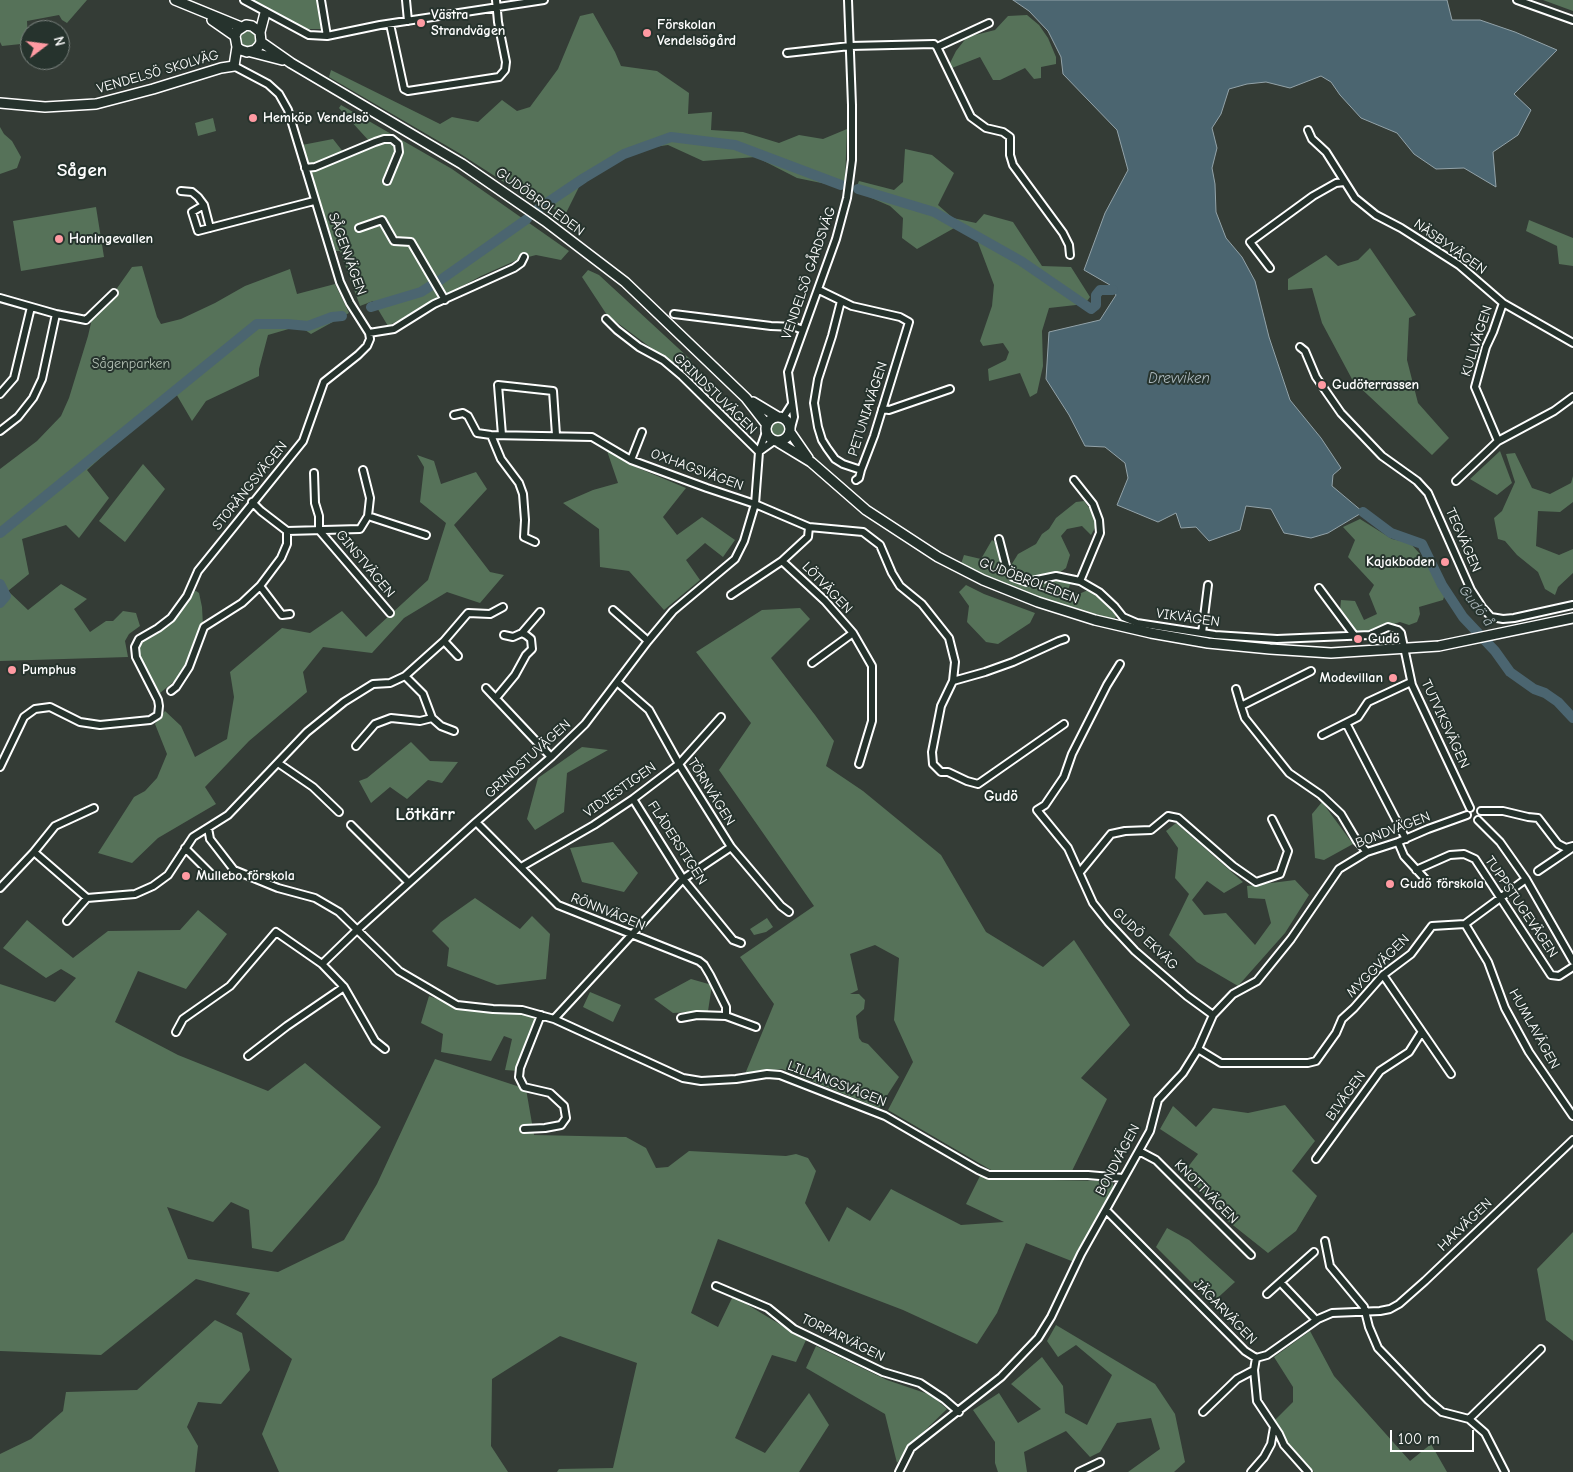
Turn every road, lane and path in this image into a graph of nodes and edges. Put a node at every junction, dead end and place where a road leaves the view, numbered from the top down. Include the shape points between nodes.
1 (175, 0) edge
2 (244, 0) edge
3 (321, 0) edge
4 (406, 0) edge
5 (544, 0) edge
6 (848, 0) edge
7 (1517, 0) edge
8 (496, 3) edge
9 (197, 10) junction
10 (265, 13) junction
11 (1573, 20) edge
12 (408, 21) junction
13 (989, 23) dead end
14 (390, 24) junction
15 (252, 26) junction
16 (241, 27) junction
17 (260, 32) junction
18 (234, 36) junction
19 (327, 36) junction
20 (261, 42) junction
21 (850, 46) junction
22 (237, 47) junction
23 (937, 47) junction
24 (249, 52) junction
25 (787, 53) dead end
26 (291, 63) junction
27 (234, 66) junction
28 (0, 103) edge
29 (1308, 130) dead end
30 (305, 168) junction
31 (387, 181) dead end
32 (1344, 182) junction
33 (181, 191) dead end
34 (314, 201) junction
35 (204, 205) junction
36 (210, 228) junction
37 (359, 228) dead end
38 (1070, 255) dead end
39 (524, 257) dead end
40 (1270, 268) dead end
41 (819, 290) junction
42 (114, 293) dead end
43 (0, 298) edge
44 (445, 300) junction
45 (841, 301) junction
46 (1503, 303) junction
47 (31, 307) junction
48 (56, 314) junction
49 (674, 314) dead end
50 (606, 320) dead end
51 (803, 330) junction
52 (369, 333) junction
53 (1573, 343) edge
54 (1300, 347) dead end
55 (950, 389) dead end
56 (0, 394) edge
57 (1573, 397) edge
58 (746, 398) junction
59 (792, 403) junction
60 (882, 409) junction
61 (454, 415) dead end
62 (780, 417) junction
63 (767, 428) junction
64 (790, 430) junction
65 (0, 431) edge
66 (642, 432) dead end
67 (491, 435) junction
68 (502, 435) junction
69 (556, 436) junction
70 (1498, 441) junction
71 (776, 442) junction
72 (759, 452) junction
73 (631, 460) junction
74 (811, 462) junction
75 (363, 470) dead end
76 (861, 470) junction
77 (314, 473) dead end
78 (856, 480) dead end
79 (1074, 480) dead end
80 (1456, 481) dead end
81 (252, 502) junction
82 (755, 504) junction
83 (368, 516) junction
84 (809, 526) junction
85 (319, 530) junction
86 (287, 531) junction
87 (426, 536) dead end
88 (999, 539) dead end
89 (535, 542) dead end
90 (782, 561) junction
91 (1080, 581) junction
92 (1208, 585) dead end
93 (260, 586) junction
94 (1319, 588) dead end
95 (731, 595) dead end
96 (1573, 606) edge
97 (503, 607) dead end
98 (613, 610) dead end
99 (540, 612) dead end
100 (1573, 612) edge
101 (390, 613) dead end
102 (290, 614) dead end
103 (1573, 618) edge
104 (522, 633) junction
105 (853, 633) junction
106 (1202, 633) junction
107 (1492, 634) junction
108 (504, 635) dead end
109 (1354, 635) junction
110 (1065, 639) dead end
111 (444, 641) junction
112 (648, 641) junction
113 (1404, 646) junction
114 (458, 656) dead end
115 (812, 663) dead end
116 (1120, 664) dead end
117 (1311, 671) dead end
118 (406, 676) junction
119 (953, 681) junction
120 (617, 682) junction
121 (1411, 682) junction
122 (486, 688) dead end
123 (1236, 689) dead end
124 (171, 691) dead end
125 (496, 698) junction
126 (1241, 706) junction
127 (721, 717) dead end
128 (432, 718) junction
129 (1346, 723) junction
130 (1064, 724) dead end
131 (454, 731) dead end
132 (1322, 735) dead end
133 (356, 746) dead end
134 (551, 757) junction
135 (278, 763) junction
136 (679, 764) junction
137 (859, 764) dead end
138 (0, 767) edge
139 (633, 799) junction
140 (94, 808) dead end
141 (1470, 808) junction
142 (1481, 811) junction
143 (339, 812) dead end
144 (1467, 815) junction
145 (1272, 819) dead end
146 (1478, 820) junction
147 (476, 822) junction
148 (351, 825) dead end
149 (208, 828) junction
150 (1406, 839) junction
151 (1398, 842) junction
152 (731, 847) junction
153 (1573, 847) edge
154 (185, 848) junction
155 (34, 852) junction
156 (1367, 852) junction
157 (521, 867) junction
158 (1416, 870) junction
159 (1538, 871) dead end
160 (1080, 872) junction
161 (211, 874) dead end
162 (683, 879) junction
163 (1526, 879) junction
164 (1426, 880) dead end
165 (409, 883) junction
166 (0, 888) edge
167 (87, 898) junction
168 (1501, 898) junction
169 (789, 912) dead end
170 (67, 921) dead end
171 (1465, 924) junction
172 (357, 930) junction
173 (632, 935) junction
174 (740, 943) dead end
175 (1573, 961) edge
176 (322, 964) junction
177 (1573, 967) edge
178 (1383, 974) junction
179 (344, 987) junction
180 (1213, 1015) junction
181 (541, 1016) junction
182 (726, 1016) junction
183 (681, 1018) dead end
184 (554, 1019) junction
185 (756, 1027) dead end
186 (176, 1032) dead end
187 (1421, 1033) junction
188 (385, 1049) dead end
189 (1198, 1049) junction
190 (248, 1056) dead end
191 (1451, 1074) dead end
192 (1573, 1116) edge
193 (524, 1129) dead end
194 (1573, 1140) edge
195 (1139, 1151) junction
196 (1316, 1159) dead end
197 (1123, 1178) junction
198 (1106, 1210) junction
199 (1325, 1240) dead end
200 (1314, 1252) dead end
201 (1251, 1255) dead end
202 (1281, 1283) junction
203 (716, 1286) dead end
204 (1268, 1294) dead end
205 (1366, 1312) junction
206 (1316, 1320) junction
207 (1541, 1349) dead end
208 (1256, 1358) junction
209 (1254, 1370) junction
210 (959, 1412) junction
211 (1203, 1412) dead end
212 (1469, 1419) junction
213 (1274, 1427) junction
214 (1100, 1462) dead end
215 (899, 1472) edge
216 (1079, 1472) edge
217 (1251, 1472) edge
218 (1308, 1472) edge
219 (1505, 1472) edge

1 - 9 main road
2 - 10 street
3 - 19 street
4 - 12 street
5 - 8 street
6 - 21 street, VENDELSÖ GÅRDSVÄG
7 - 11 street
8 - 12 street
8 - 14 street via 506,62 506,70 500,77 408,91 402,86
9 - 16 main road
9 - 18 main road
10 - 15 main road
10 - 17 main road
10 - 19 street via 309,35
12 - 14 street
13 - 23 street
14 - 19 street
15 - 16 main road
15 - 17 main road
16 - 18 main road
17 - 20 main road
18 - 22 main road
20 - 24 main road
20 - 26 main road, GUDÖBROLEDEN
21 - 23 street via 934,44
21 - 25 street
21 - 41 street, VENDELSÖ GÅRDSVÄG via 852,160 847,198
22 - 24 main road
22 - 27 main road
23 - 38 street via 971,117 986,128 1010,137 1013,165 1063,233
24 - 26 main road, GUDÖBROLEDEN
24 - 27 main road
26 - 58 main road, GUDÖBROLEDEN via 462,164 545,221 624,282
27 - 28 main road, VENDELSÖ SKOLVÄG via 96,104 45,107
27 - 30 street, SÅGENVÄGEN via 268,84 279,94 291,118
29 - 32 street, NÄSBYVÄGEN
30 - 31 street via 315,167 374,142 392,139 398,144 399,152
30 - 34 street, SÅGENVÄGEN
32 - 40 street via 1313,196 1250,242
32 - 46 street, NÄSBYVÄGEN via 1355,198 1376,215 1459,265
33 - 35 street via 192,192
34 - 36 street
34 - 52 street, SÅGENVÄGEN via 340,282
35 - 36 street
35 - 36 street via 192,212 198,231
37 - 44 street via 382,220 394,241 411,242
39 - 44 street via 514,268
41 - 45 street, PETUNIAVÄGEN
41 - 51 street, VENDELSÖ GÅRDSVÄG
42 - 48 street via 86,320
43 - 47 street
44 - 52 street via 394,329
45 - 60 street, PETUNIAVÄGEN via 909,322
45 - 76 street, PETUNIAVÄGEN via 814,404 818,427 827,448 835,459
46 - 53 street, NÄSBYVÄGEN
46 - 70 street, KULLVÄGEN via 1475,387
47 - 48 street
47 - 56 street via 14,378
48 - 65 street via 42,379 33,398 18,417
49 - 51 street
50 - 72 street, GRINDSTUVÄGEN via 682,376
51 - 59 street, VENDELSÖ GÅRDSVÄG via 788,372
52 - 81 street, STORÄNGSVÄGEN via 367,346 324,382 303,440
54 - 96 street, TEGVÄGEN via 1305,351 1316,378 1341,413 1382,456 1428,492 1471,590 1491,617 1514,618
55 - 60 street via 889,410
57 - 70 street
58 - 62 main road, GUDÖBROLEDEN
58 - 63 main road, GUDÖBROLEDEN
59 - 62 street via 788,412
59 - 64 street, VENDELSÖ GÅRDSVÄG via 794,416
60 - 76 street, PETUNIAVÄGEN
61 - 67 street via 468,416 477,432
62 - 63 main road via 770,420
62 - 64 main road via 789,423
63 - 71 main road via 770,439
63 - 72 street, GRINDSTUVÄGEN
64 - 71 main road via 786,439
64 - 74 main road, GUDÖBROLEDEN
66 - 73 street, OXHAGSVÄGEN
67 - 68 street, OXHAGSVÄGEN
67 - 89 street via 500,459 519,482 523,494 524,537
68 - 69 street, OXHAGSVÄGEN
68 - 69 street via 498,386 553,391
69 - 73 street, OXHAGSVÄGEN via 592,437
70 - 80 street
71 - 72 street, GRINDSTUVÄGEN
71 - 74 main road, GUDÖBROLEDEN
72 - 82 street, GRINDSTUVÄGEN
73 - 82 street, OXHAGSVÄGEN
74 - 113 main road, GUDÖBROLEDEN via 866,510 938,557 982,580 1095,620 1208,643 1270,649
75 - 83 street via 370,498
76 - 78 street via 860,478
77 - 85 street, GINSTVÄGEN via 314,503
79 - 91 street via 1093,504 1100,533
81 - 86 street
81 - 138 street, STORÄNGSVÄGEN via 198,571 172,618 139,639 135,647 136,657 158,700 158,715 150,720 100,725 80,722 50,707 35,709 24,717
82 - 84 street, OXHAGSVÄGEN
82 - 112 street, GRINDSTUVÄGEN via 744,541 735,558 673,611
83 - 85 street via 360,528
83 - 87 street
84 - 90 street via 808,537
84 - 119 street, OXHAGSVÄGEN via 863,532 880,545 900,586 922,604 949,638 955,662
85 - 86 street
85 - 101 street, GINSTVÄGEN
86 - 93 street via 287,544 281,558
88 - 91 street via 1006,566 1013,577 1027,582 1056,576
90 - 95 street
90 - 105 street, LÖTVÄGEN via 825,601
91 - 106 street, VIKVÄGEN via 1099,592 1123,617 1137,623
92 - 106 street
93 - 102 street via 282,615
93 - 124 street via 236,608 204,627 189,667
94 - 109 street
97 - 111 street via 490,614 468,613
98 - 112 street
99 - 104 street
100 - 107 main road, GUDÖBROLEDEN
103 - 107 main road, GUDÖBROLEDEN
104 - 108 street via 513,637
104 - 125 street via 530,639 532,650
105 - 115 street, LÖTVÄGEN
105 - 137 street, LÖTVÄGEN via 872,666 872,721
106 - 109 street, VIKVÄGEN via 1277,639
107 - 113 main road, GUDÖBROLEDEN
109 - 113 street, VIKVÄGEN via 1370,635 1388,627 1401,633
110 - 119 street via 1013,662
111 - 114 street
111 - 118 street
112 - 120 street, GRINDSTUVÄGEN
113 - 121 street, TUTVIKSVÄGEN
116 - 160 street, GUDÖ EKVÄG via 1072,754 1064,777 1045,805 1037,810 1068,848
117 - 126 street
118 - 128 street via 423,694
118 - 135 street via 373,684 344,702 307,732
119 - 130 street via 941,706 932,752 933,764 941,772 978,784
120 - 134 street, GRINDSTUVÄGEN via 585,724
120 - 136 street, TÖRNVÄGEN via 649,710
121 - 129 street via 1368,702 1358,717
121 - 141 street, TUTVIKSVÄGEN
122 - 125 street
123 - 126 street
125 - 134 street
126 - 156 street via 1245,718 1289,773 1321,794 1341,814 1356,841
127 - 136 street, VIDJESTIGEN
128 - 131 street
128 - 133 street via 391,718 375,724
129 - 132 street
129 - 150 street
134 - 147 street, GRINDSTUVÄGEN
135 - 143 street via 313,787
135 - 149 street via 228,815
136 - 139 street, VIDJESTIGEN
136 - 152 street, TÖRNVÄGEN
139 - 157 street, VIDJESTIGEN
139 - 162 street, FLÄDERSTIGEN
140 - 155 street via 55,826
141 - 142 street via 1476,806
141 - 144 street
142 - 146 street
142 - 153 street via 1538,818 1558,844
144 - 146 street via 1473,821
144 - 150 street, BONDVÄGEN
145 - 160 street via 1288,851 1280,874 1256,882 1178,818 1168,816 1150,830 1111,834
146 - 163 street via 1500,842
147 - 157 street, RÖNNVÄGEN
147 - 165 street, GRINDSTUVÄGEN
148 - 165 street
149 - 154 street via 193,837
149 - 172 street, LILLÄNGSVÄGEN via 210,839 234,870 278,888 315,898 339,912
150 - 151 street, BONDVÄGEN
151 - 156 street, BONDVÄGEN
151 - 158 street via 1404,856
152 - 162 street
152 - 169 street, TÖRNVÄGEN
153 - 159 street
154 - 161 street
154 - 167 street via 168,875 153,886 135,894
155 - 166 street
155 - 167 street
156 - 180 street, BONDVÄGEN via 1338,869 1291,938 1256,981 1233,994
157 - 173 street, RÖNNVÄGEN via 558,905
158 - 164 street
158 - 168 street, TUPPSTUGEVÄGEN via 1450,854 1464,854 1475,859
160 - 180 street, GUDÖ EKVÄG via 1093,903 1108,922 1187,996
162 - 173 street
162 - 174 street, FLÄDERSTIGEN via 733,940
163 - 168 street
163 - 175 street
165 - 172 street, GRINDSTUVÄGEN
167 - 170 street
168 - 171 street
168 - 177 street, TUPPSTUGEVÄGEN via 1552,975 1559,976
171 - 178 street, MYGGVÄGEN via 1432,926 1410,954
171 - 192 street, HUMLAVÄGEN via 1488,962 1506,1008 1529,1052
172 - 176 street, GRINDSTUVÄGEN
172 - 181 street, LILLÄNGSVÄGEN via 399,971 457,1005 522,1010
173 - 182 street, RÖNNVÄGEN via 704,965 726,1007
173 - 184 street
176 - 179 street
176 - 186 street via 276,932 230,986 183,1019
178 - 187 street
178 - 189 street, MYGGVÄGEN via 1342,1019 1336,1034 1316,1061 1222,1063
179 - 188 street via 375,1040
179 - 190 street
180 - 189 street, BONDVÄGEN
181 - 184 street, LILLÄNGSVÄGEN
181 - 193 street via 519,1077 524,1087 550,1093 564,1106 566,1118 561,1125
182 - 183 street
182 - 185 street
184 - 197 street, LILLÄNGSVÄGEN via 683,1078 701,1081 780,1075 885,1116 989,1175
187 - 191 street
187 - 196 street, BIVÄGEN via 1409,1052 1380,1070
189 - 195 street, BONDVÄGEN via 1183,1073 1158,1100 1150,1131
194 - 205 street, HAKVÄGEN via 1419,1288 1390,1309
195 - 197 street, BONDVÄGEN
195 - 201 street, KNOTTVÄGEN via 1156,1160
197 - 198 street, BONDVÄGEN
198 - 208 street, JÄGARVÄGEN via 1245,1351
198 - 210 street, BONDVÄGEN via 1038,1338 1001,1377
199 - 205 street via 1330,1266
200 - 202 street
202 - 204 street
202 - 206 street
203 - 210 street, TORPARVÄGEN via 768,1308 794,1329 874,1368 920,1383
205 - 206 street, HAKVÄGEN via 1332,1313
205 - 212 street via 1378,1348 1392,1364 1442,1412
206 - 208 street, HAKVÄGEN via 1267,1355
207 - 212 street
208 - 209 street, JÄGARVÄGEN
209 - 211 street via 1238,1379
209 - 213 street, JÄGARVÄGEN via 1257,1401
210 - 215 street, BONDVÄGEN via 911,1448
212 - 219 street via 1485,1433
213 - 217 street via 1268,1450
213 - 218 street, JÄGARVÄGEN via 1284,1445
214 - 216 street

